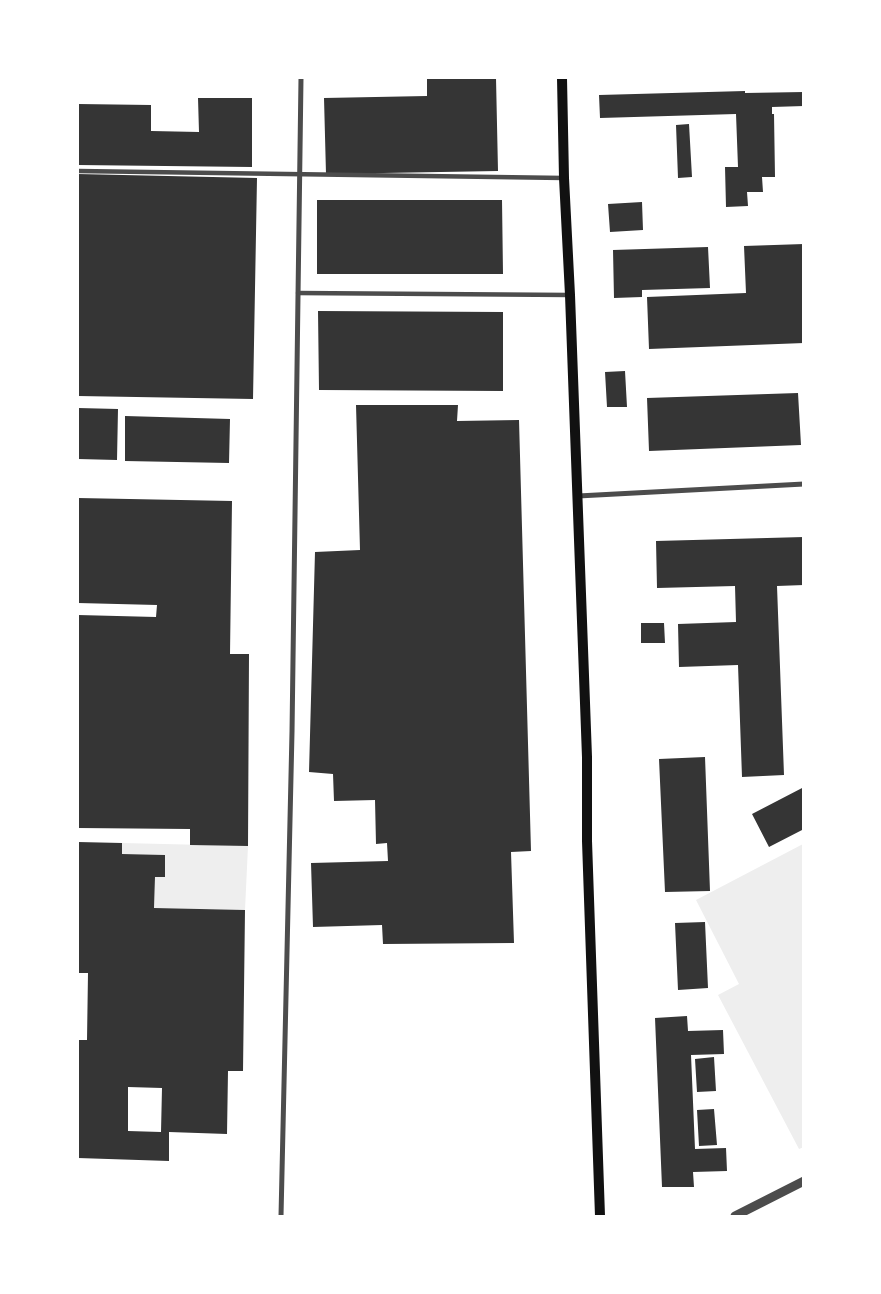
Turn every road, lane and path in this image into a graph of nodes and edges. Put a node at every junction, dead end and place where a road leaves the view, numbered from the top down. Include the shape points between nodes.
1 (301, 78) edge
2 (562, 78) edge
3 (78, 171) edge
4 (299, 175) junction
5 (564, 178) junction
6 (298, 293) junction
7 (570, 295) junction
8 (804, 484) edge
9 (577, 496) junction
10 (804, 1181) edge
11 (281, 1216) edge
12 (600, 1216) edge
13 (735, 1216) edge

1 - 4 street
2 - 5 main road
3 - 4 street
4 - 5 street
4 - 6 street
5 - 7 main road
6 - 7 street
6 - 11 street
7 - 9 main road
8 - 9 street
9 - 12 main road
10 - 13 street

